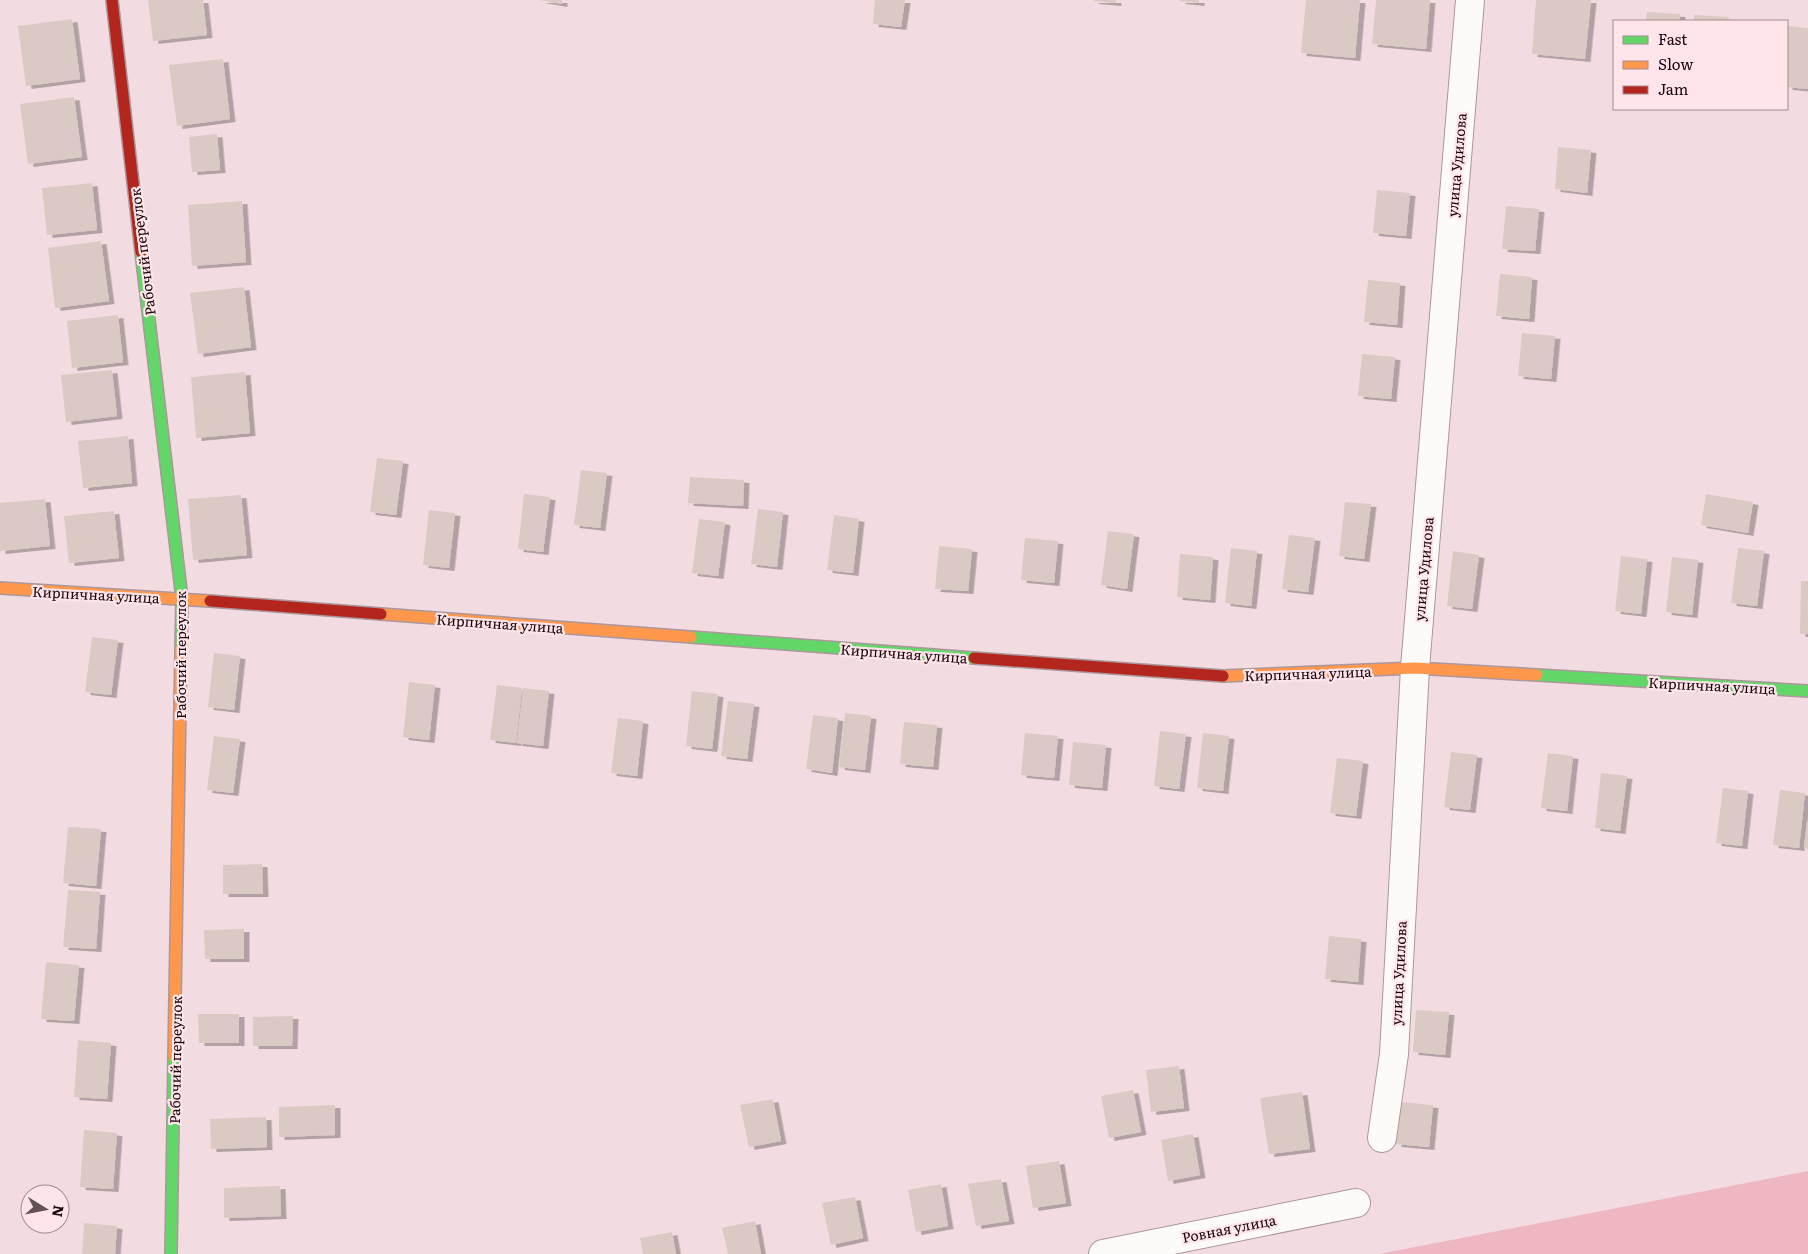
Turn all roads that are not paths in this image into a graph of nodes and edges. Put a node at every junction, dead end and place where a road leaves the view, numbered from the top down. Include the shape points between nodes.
1 (112, 0) edge
2 (1470, 0) edge
3 (0, 588) edge
4 (182, 599) junction
5 (1415, 668) junction
6 (1808, 691) edge
7 (1382, 1138) dead end
8 (1356, 1203) dead end
9 (172, 1254) edge
10 (1103, 1254) edge

1 - 4 street, Рабочий переулок
2 - 5 street, улица Удилова
3 - 4 street, Кирпичная улица
4 - 5 street, Кирпичная улица via 1222,676
4 - 9 street, Рабочий переулок
5 - 6 street, Кирпичная улица
5 - 7 street, улица Удилова via 1394,1054
8 - 10 street, Ровная улица

